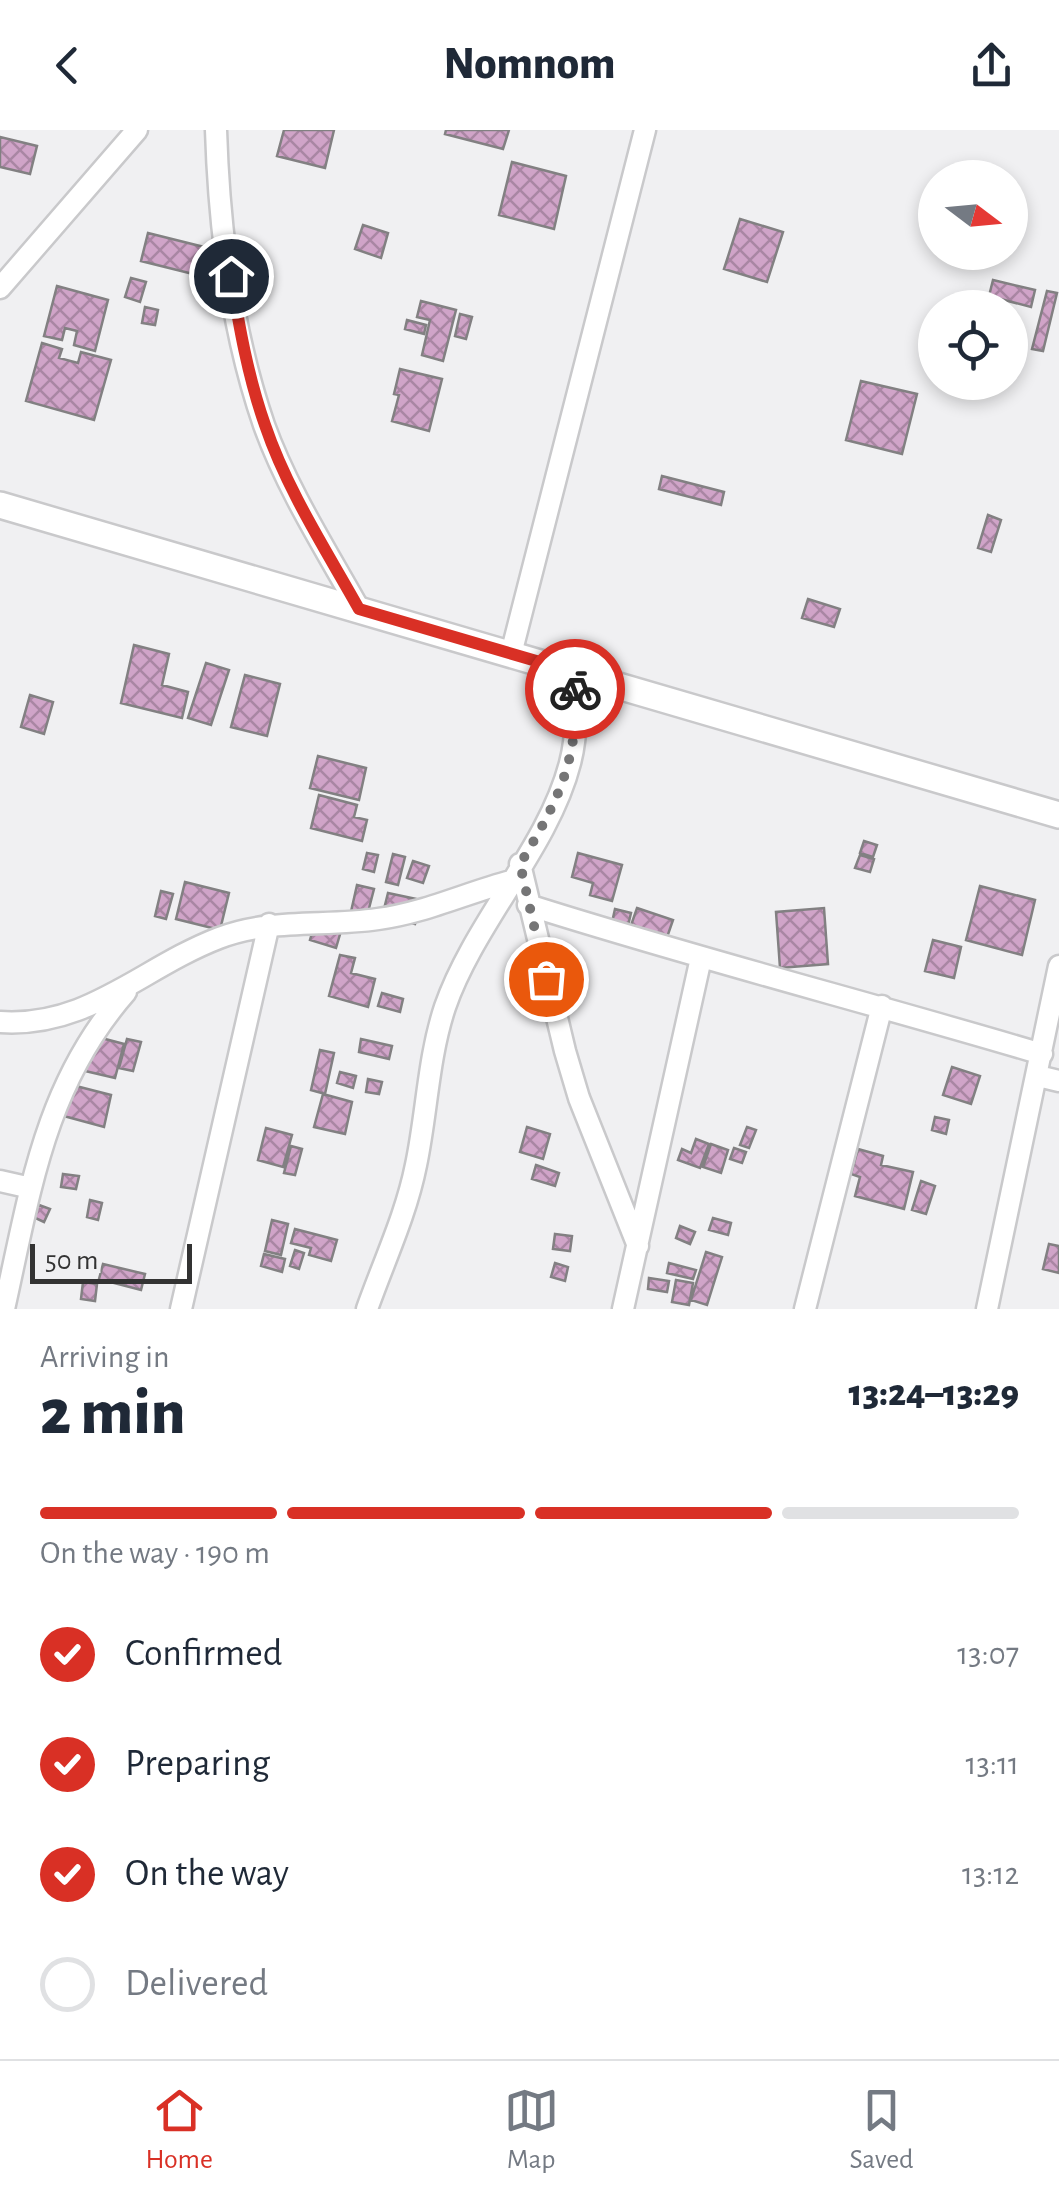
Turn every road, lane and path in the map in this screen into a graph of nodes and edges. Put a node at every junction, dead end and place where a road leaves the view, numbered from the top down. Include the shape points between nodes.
1 (136, 130) edge
2 (216, 130) edge
3 (644, 130) edge
4 (0, 288) edge
5 (0, 505) edge
6 (359, 609) junction
7 (511, 654) junction
8 (574, 672) junction
9 (1059, 815) edge
10 (516, 872) junction
11 (528, 905) junction
12 (268, 924) junction
13 (701, 958) junction
14 (1059, 966) edge
15 (137, 979) junction
16 (882, 1006) junction
17 (0, 1022) edge
18 (1040, 1065) junction
19 (1059, 1081) edge
20 (0, 1182) edge
21 (31, 1188) junction
22 (638, 1246) junction
23 (4, 1309) edge
24 (182, 1309) edge
25 (367, 1309) edge
26 (623, 1309) edge
27 (805, 1309) edge
28 (988, 1309) edge

1 - 4 street
2 - 6 street via 236,310 265,426
3 - 7 street
5 - 6 street
6 - 7 street
7 - 8 street
8 - 9 street
8 - 10 street via 571,762
10 - 11 street
10 - 12 street via 383,919
10 - 25 street via 444,1010 412,1184
11 - 13 street
11 - 22 street via 574,1082
12 - 15 street via 217,938
12 - 24 street
13 - 16 street
13 - 22 street
14 - 18 street
15 - 17 street via 63,1016
15 - 21 street via 72,1068
16 - 18 street
16 - 27 street
18 - 19 street
18 - 28 street
20 - 21 street
21 - 23 street
22 - 26 street

